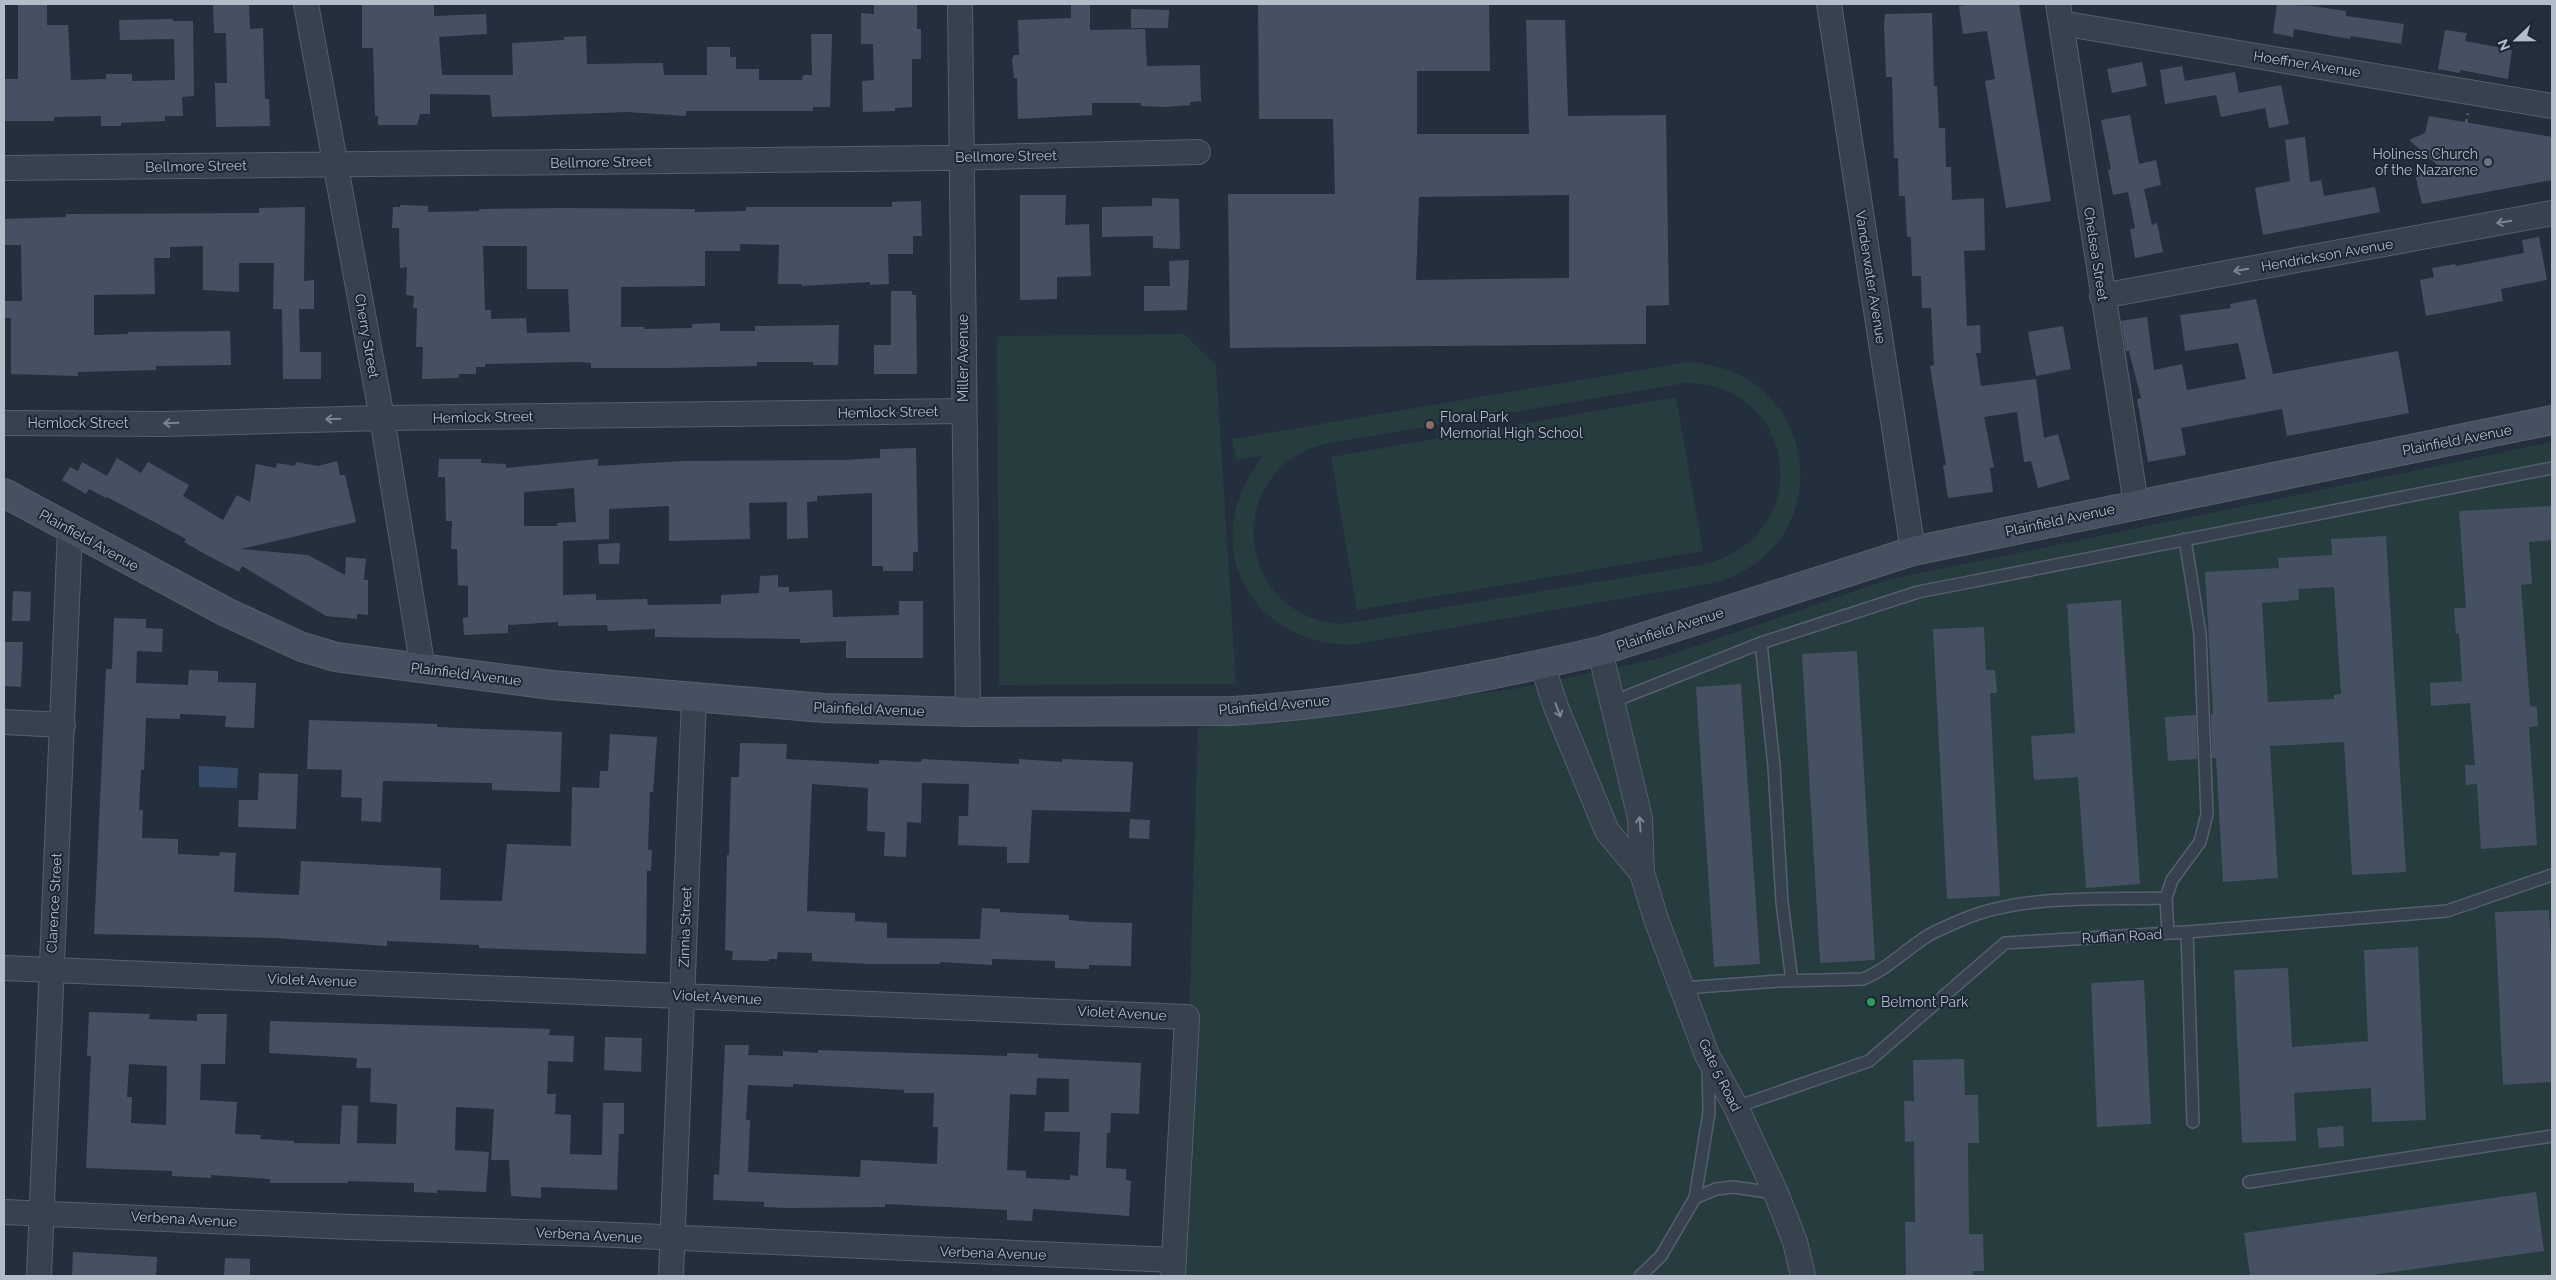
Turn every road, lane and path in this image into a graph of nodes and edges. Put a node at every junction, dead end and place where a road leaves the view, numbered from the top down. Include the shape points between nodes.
1 (306, 4) edge
2 (960, 4) edge
3 (1829, 4) edge
4 (2060, 13) edge
5 (2552, 106) edge
6 (1198, 152) dead end
7 (962, 158) junction
8 (336, 165) junction
9 (4, 168) edge
10 (2552, 213) edge
11 (2102, 296) junction
12 (963, 411) junction
13 (382, 418) junction
14 (2552, 420) edge
15 (4, 423) edge
16 (2552, 468) edge
17 (4, 493) edge
18 (2136, 504) junction
19 (70, 530) junction
20 (2185, 539) junction
21 (1913, 551) junction
22 (1761, 643) junction
23 (1600, 651) junction
24 (1542, 664) junction
25 (423, 669) junction
26 (694, 698) junction
27 (1612, 702) junction
28 (968, 712) junction
29 (4, 722) edge
30 (62, 725) junction
31 (1642, 873) junction
32 (2552, 875) edge
33 (2166, 898) junction
34 (2187, 932) junction
35 (2168, 933) junction
36 (4, 968) edge
37 (50, 970) junction
38 (1792, 981) junction
39 (1683, 988) junction
40 (683, 995) junction
41 (1707, 1054) junction
42 (1736, 1107) junction
43 (2193, 1122) dead end
44 (2552, 1136) edge
45 (2249, 1182) dead end
46 (1776, 1193) junction
47 (1695, 1198) junction
48 (4, 1212) edge
49 (41, 1214) junction
50 (672, 1239) junction
51 (1173, 1268) edge
52 (39, 1276) edge
53 (671, 1276) edge
54 (1640, 1276) edge
55 (1803, 1276) edge

1 - 8 street, Cherry Street
2 - 7 street, Miller Avenue
3 - 21 street, Vanderwater Avenue
4 - 5 street, Hoeffner Avenue
4 - 11 street, Chelsea Street
6 - 7 street, Bellmore Street
7 - 8 street, Bellmore Street
7 - 12 street, Miller Avenue
8 - 9 street, Bellmore Street
8 - 13 street, Cherry Street
10 -> 11 street, Hendrickson Avenue
11 - 18 street, Chelsea Street
12 - 13 street, Hemlock Street
12 - 28 street, Miller Avenue
13 -> 15 street, Hemlock Street via 163,424
13 - 25 street, Cherry Street
14 - 18 main road, Plainfield Avenue
16 - 20 lane
17 - 19 main road, Plainfield Avenue
18 - 21 main road, Plainfield Avenue
19 - 25 main road, Plainfield Avenue via 221,609 302,647 336,657
19 - 30 street, Clarence Street
20 - 22 lane via 1918,592
20 - 33 lane via 2200,634 2207,814 2200,842 2172,880
21 - 23 main road, Plainfield Avenue
22 - 27 lane
22 - 38 lane via 1774,766 1782,902
23 - 24 main road, Plainfield Avenue
23 - 27 street, Gate 5 Road
24 - 28 main road, Plainfield Avenue via 1269,709
24 -> 31 street, Gate 5 Road via 1607,832
25 - 26 main road, Plainfield Avenue
26 - 28 main road, Plainfield Avenue via 824,708
26 - 40 street, Zinnia Street
31 -> 27 street, Gate 5 Road via 1640,818
29 - 30 street
30 - 37 street, Clarence Street
31 - 39 street, Gate 5 Road via 1656,920
32 - 34 lane, Ruffian Road via 2447,910
33 - 35 lane
33 - 38 lane via 2056,901 2008,906 1966,918 1929,936 1863,979
34 - 35 lane, Ruffian Road
34 - 43 lane
35 - 42 lane, Ruffian Road via 2005,942 1869,1061
36 - 37 street, Violet Avenue
37 - 40 street, Violet Avenue
37 - 49 street, Clarence Street
38 - 39 lane
39 - 41 street, Gate 5 Road
40 - 50 street, Zinnia Street
40 - 51 street, Violet Avenue via 1187,1016
41 - 42 street, Gate 5 Road
41 - 47 lane via 1709,1113
42 - 46 street, Gate 5 Road
44 - 45 lane
46 - 47 lane via 1733,1187 1716,1189
46 - 55 street, Gate 5 Road via 1795,1242
47 - 54 lane via 1661,1256
48 - 49 street, Verbena Avenue
49 - 50 street, Verbena Avenue
49 - 52 street, Clarence Street
50 - 51 street, Verbena Avenue
50 - 53 street, Zinnia Street

